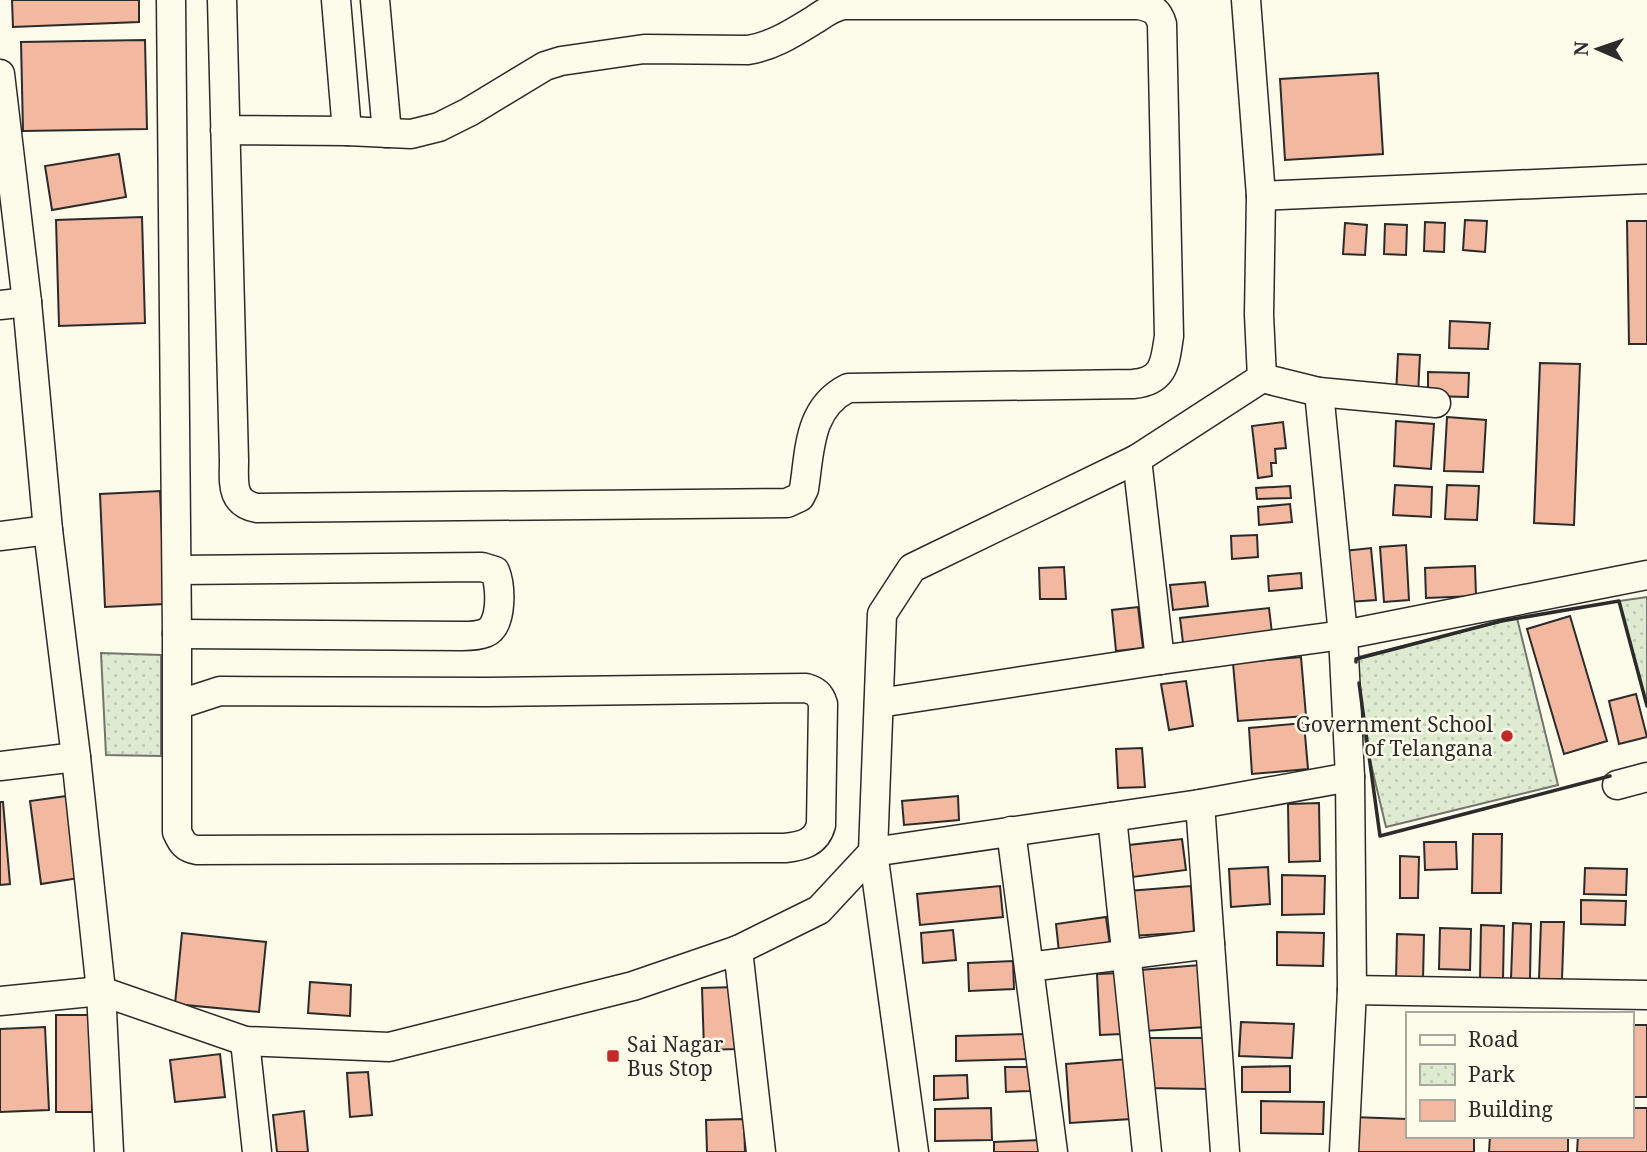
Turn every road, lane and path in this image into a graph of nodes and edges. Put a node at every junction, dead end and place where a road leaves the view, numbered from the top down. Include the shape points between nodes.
1 (171, 0) edge
2 (222, 0) edge
3 (336, 0) edge
4 (375, 0) edge
5 (1246, 0) edge
6 (0, 75) edge
7 (225, 130) junction
8 (346, 131) junction
9 (387, 133) junction
10 (1647, 179) edge
11 (1261, 196) junction
12 (14, 303) edge
13 (1262, 378) junction
14 (1319, 392) junction
15 (1436, 403) dead end
16 (1137, 459) junction
17 (48, 530) junction
18 (0, 536) edge
19 (177, 570) junction
20 (1647, 575) edge
21 (177, 634) junction
22 (1343, 635) junction
23 (1160, 660) junction
24 (177, 696) junction
25 (879, 703) junction
26 (76, 757) junction
27 (0, 766) edge
28 (1350, 777) junction
29 (1647, 777) edge
30 (1617, 785) dead end
31 (1200, 804) junction
32 (1112, 817) junction
33 (1011, 831) junction
34 (873, 852) junction
35 (1210, 944) junction
36 (738, 950) junction
37 (1126, 955) junction
38 (1029, 967) junction
39 (1352, 990) junction
40 (101, 991) junction
41 (1647, 995) edge
42 (0, 1002) edge
43 (245, 1041) junction
44 (109, 1152) edge
45 (257, 1152) edge
46 (761, 1152) edge
47 (914, 1152) edge
48 (1053, 1152) edge
49 (1147, 1152) edge
50 (1225, 1152) edge
51 (1345, 1152) edge

1 - 19 street
2 - 7 street
3 - 8 street
4 - 9 street
5 - 11 street
6 - 12 street
7 - 8 street
7 - 9 street via 235,489 249,507 788,503 804,489 814,425 833,397 848,388 1146,383 1165,361 1169,336 1162,24 1152,8 1125,4 844,5 833,7 780,40 748,50 645,49 561,61 439,127 411,134
8 - 9 street
10 - 11 street
11 - 13 street
12 - 17 street
13 - 14 street
13 - 16 street
14 - 15 street
14 - 22 street
16 - 23 street
16 - 25 street via 912,568 882,614
17 - 18 street
17 - 26 street
19 - 21 street
19 - 21 street via 482,567 495,571 499,591 497,621 484,634
20 - 22 street
21 - 24 street
22 - 23 street
22 - 28 street
23 - 25 street
24 - 24 street via 177,831 187,848 785,848 813,840 821,825 823,704 821,696 806,688 220,691
25 - 34 street
26 - 27 street
26 - 40 street
28 - 31 street
28 - 39 street
29 - 30 street
31 - 32 street
31 - 35 street
32 - 33 street
32 - 37 street
33 - 34 street
33 - 38 street
34 - 36 street via 819,910
34 - 47 street
35 - 37 street
35 - 50 street
36 - 43 street via 633,986 389,1047
36 - 46 street
37 - 38 street
37 - 49 street
38 - 48 street
39 - 41 street
39 - 51 street
40 - 42 street
40 - 43 street
40 - 44 street
43 - 45 street

